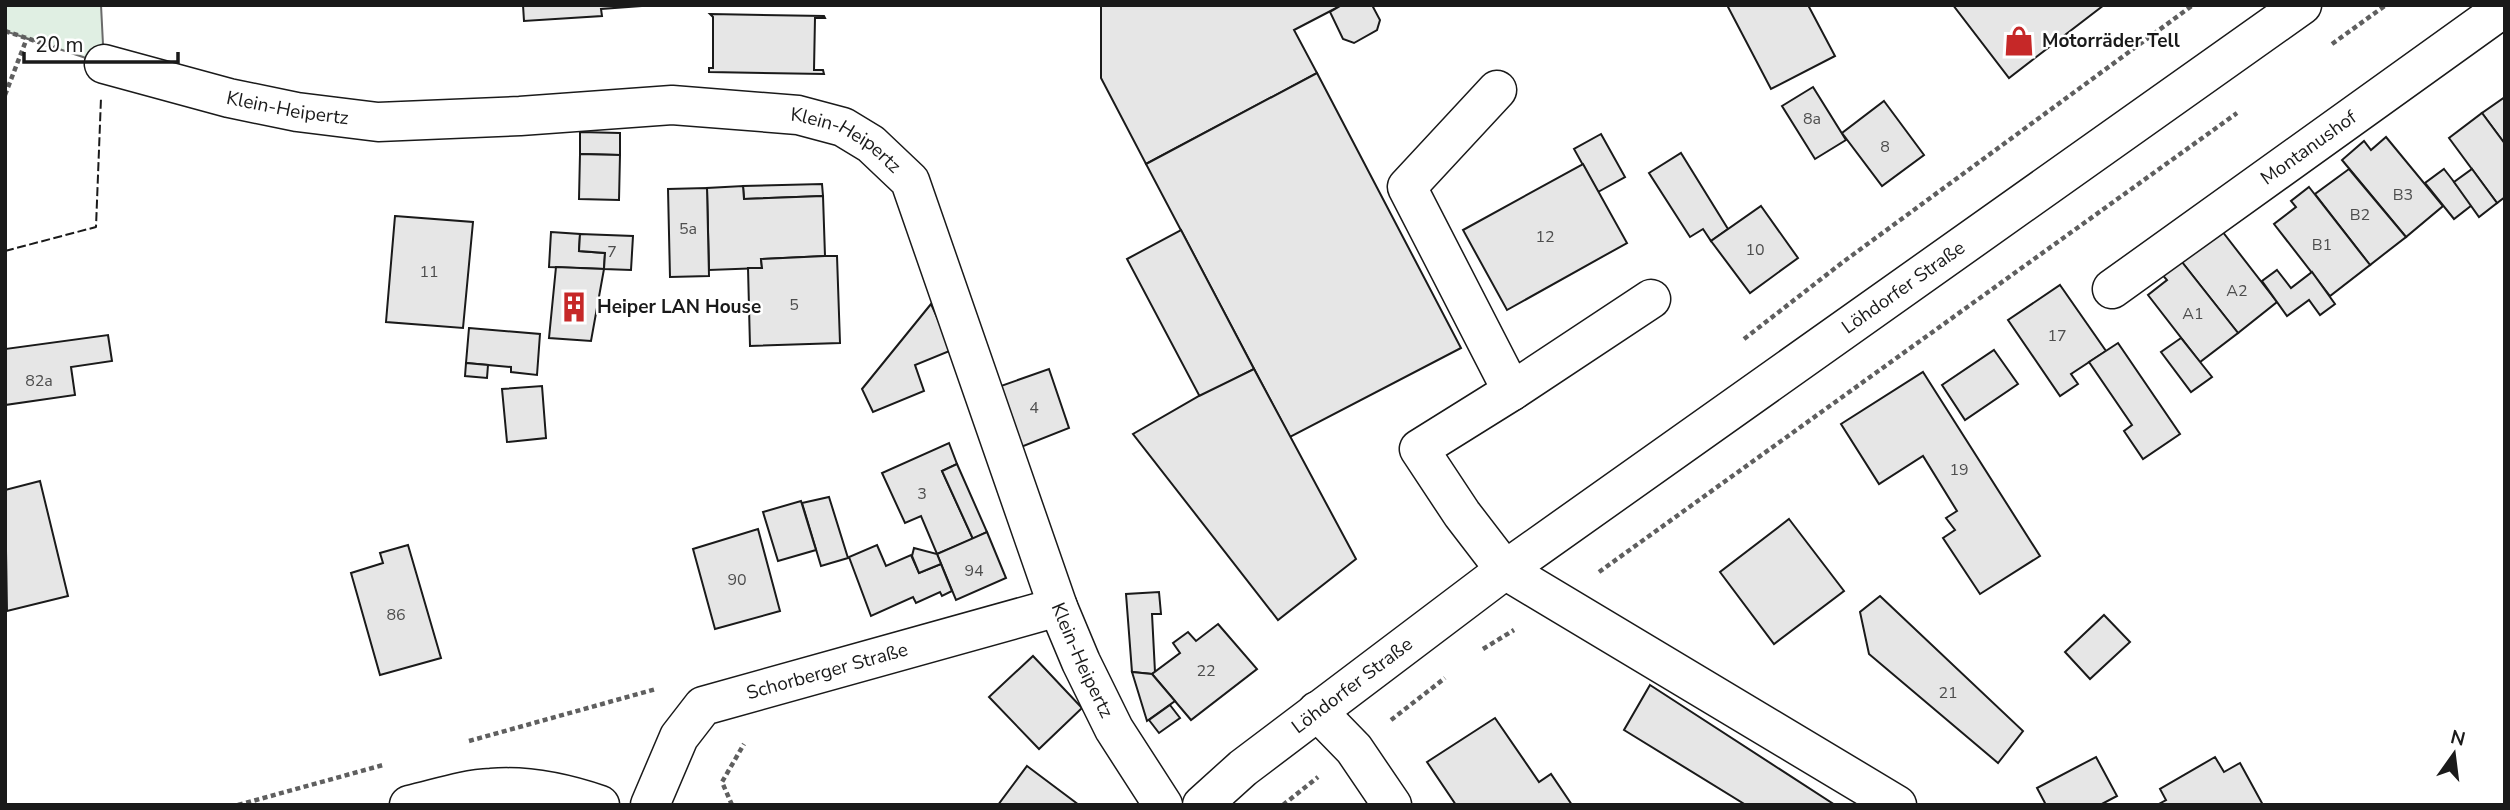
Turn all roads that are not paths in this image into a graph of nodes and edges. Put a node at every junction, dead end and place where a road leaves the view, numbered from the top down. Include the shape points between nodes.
1 (2302, 5) edge
2 (2505, 7) edge
3 (104, 64) road end
4 (1497, 90) dead end
5 (2112, 289) dead end
6 (1651, 299) dead end
7 (1512, 391) junction
8 (1505, 570) junction
9 (1058, 607) junction
10 (1317, 711) junction
11 (409, 805) edge
12 (600, 805) edge
13 (650, 805) edge
14 (1163, 805) edge
15 (1202, 805) edge
16 (1392, 805) edge
17 (1897, 805) edge

1 - 8 main road, Löhdorfer Straße
2 - 5 main road, Montanushof
3 - 9 main road, Klein-Heipertz via 229,98 378,122 679,105 798,115 843,127 871,144 910,181
4 - 7 main road via 1407,187
6 - 7 main road
7 - 8 main road via 1419,449
8 - 10 main road, Löhdorfer Straße
8 - 17 main road
9 - 13 main road, Schorberger Straße via 703,706 679,737
9 - 14 main road, Klein-Heipertz via 1114,729
10 - 15 main road, Löhdorfer Straße
10 - 16 main road via 1354,750
11 - 12 main road via 490,788 542,790

